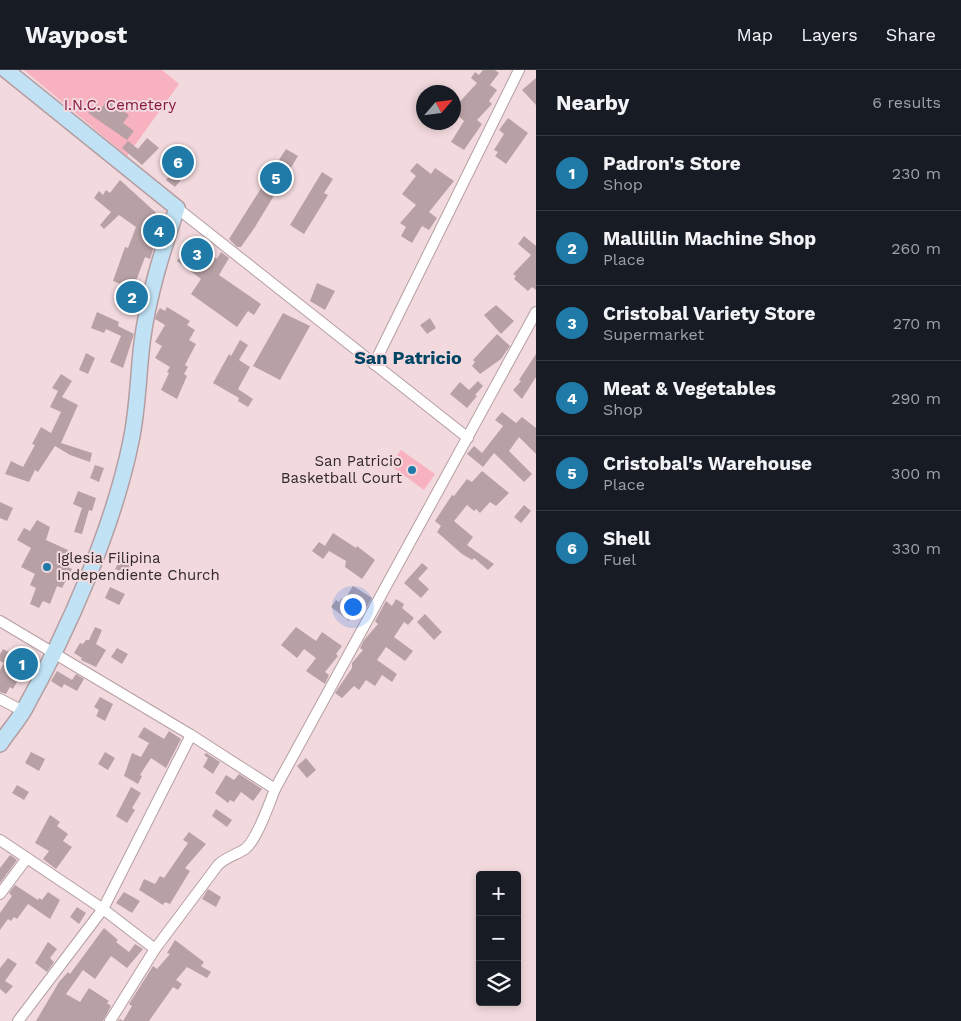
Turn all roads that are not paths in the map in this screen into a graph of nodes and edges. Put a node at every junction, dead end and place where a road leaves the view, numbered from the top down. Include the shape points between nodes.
1 (6, 70) edge
2 (519, 70) edge
3 (177, 208) junction
4 (536, 312) edge
5 (374, 364) junction
6 (468, 438) junction
7 (0, 621) edge
8 (54, 652) junction
9 (0, 699) edge
10 (23, 711) junction
11 (191, 735) junction
12 (0, 744) edge
13 (275, 789) junction
14 (0, 840) edge
15 (27, 858) junction
16 (0, 894) edge
17 (103, 909) junction
18 (155, 949) junction
19 (18, 1021) edge
20 (110, 1021) edge

1 - 3 street
2 - 5 street
3 - 5 street
3 - 8 street via 155,276 142,343 137,411 125,470 72,615
4 - 6 street
5 - 6 street
6 - 13 street
7 - 8 street
8 - 10 street
8 - 11 street
9 - 10 street
10 - 12 street
11 - 13 street
11 - 17 street
13 - 18 street via 246,848 218,865
14 - 15 street
15 - 16 street
15 - 17 street
17 - 18 street
17 - 19 street
18 - 20 street

